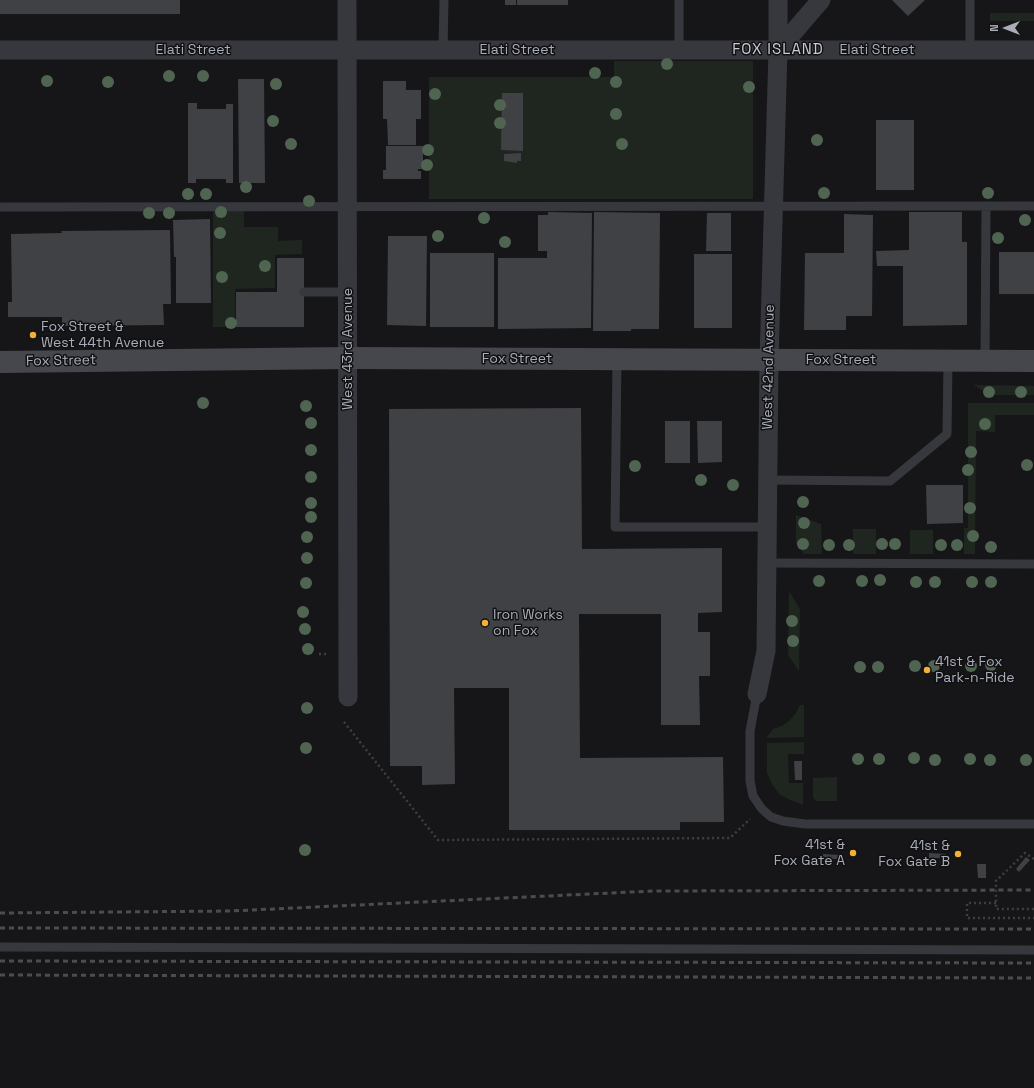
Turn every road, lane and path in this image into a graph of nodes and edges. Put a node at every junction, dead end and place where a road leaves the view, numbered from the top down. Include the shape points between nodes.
1 (347, 0) edge
2 (444, 0) edge
3 (679, 0) edge
4 (778, 0) edge
5 (821, 0) edge
6 (970, 0) edge
7 (0, 50) edge
8 (347, 50) junction
9 (443, 50) junction
10 (679, 50) junction
11 (778, 50) junction
12 (970, 50) junction
13 (1034, 50) edge
14 (348, 206) junction
15 (774, 206) junction
16 (986, 206) junction
17 (1034, 206) edge
18 (0, 207) edge
19 (304, 292) dead end
20 (348, 292) junction
21 (348, 358) junction
22 (617, 359) junction
23 (769, 360) junction
24 (948, 361) junction
25 (985, 361) junction
26 (1034, 361) edge
27 (0, 362) edge
28 (767, 480) junction
29 (767, 526) junction
30 (767, 563) junction
31 (1034, 564) edge
32 (757, 694) joint
33 (348, 697) dead end
34 (344, 722) dead end
35 (750, 819) dead end
36 (1034, 824) edge
37 (1034, 859) edge
38 (996, 903) junction
39 (1034, 909) edge
40 (1034, 918) edge
41 (0, 947) edge
42 (1034, 950) edge

1 - 8 street, West 43rd Avenue
2 - 9 lane
3 - 10 lane
4 - 11 street, West 42nd Avenue
5 - 11 street
6 - 12 lane
7 - 8 street, Elati Street
8 - 9 street, Elati Street
8 - 14 street, West 43rd Avenue
9 - 10 street, Elati Street
10 - 11 street, Elati Street
11 - 12 street, Elati Street
11 - 15 street, West 42nd Avenue
12 - 13 street, Elati Street
14 - 15 lane
14 - 18 lane
14 - 20 street, West 43rd Avenue
15 - 16 lane
15 - 23 street, West 42nd Avenue
16 - 17 lane
16 - 25 lane
19 - 20 lane
20 - 21 street, West 43rd Avenue
21 - 22 street, Fox Street
21 - 27 street, Fox Street
21 - 33 street, West 43rd Avenue
22 - 23 street, Fox Street
22 - 29 lane via 615,527
23 - 24 street, Fox Street
23 - 28 street, West 42nd Avenue
24 - 25 street, Fox Street
24 - 28 lane via 947,434 890,481
25 - 26 street, Fox Street
28 - 29 street, West 42nd Avenue
29 - 30 street, West 42nd Avenue
30 - 31 lane
30 - 32 street, West 42nd Avenue via 766,651
32 - 36 lane, West 42nd Avenue via 750,732 750,781 753,796 762,809 783,822
34 - 35 path via 438,840 730,838
37 - 38 path via 1026,853 996,881
38 - 39 path via 996,909
38 - 40 path via 967,903 967,918
41 - 42 lane

